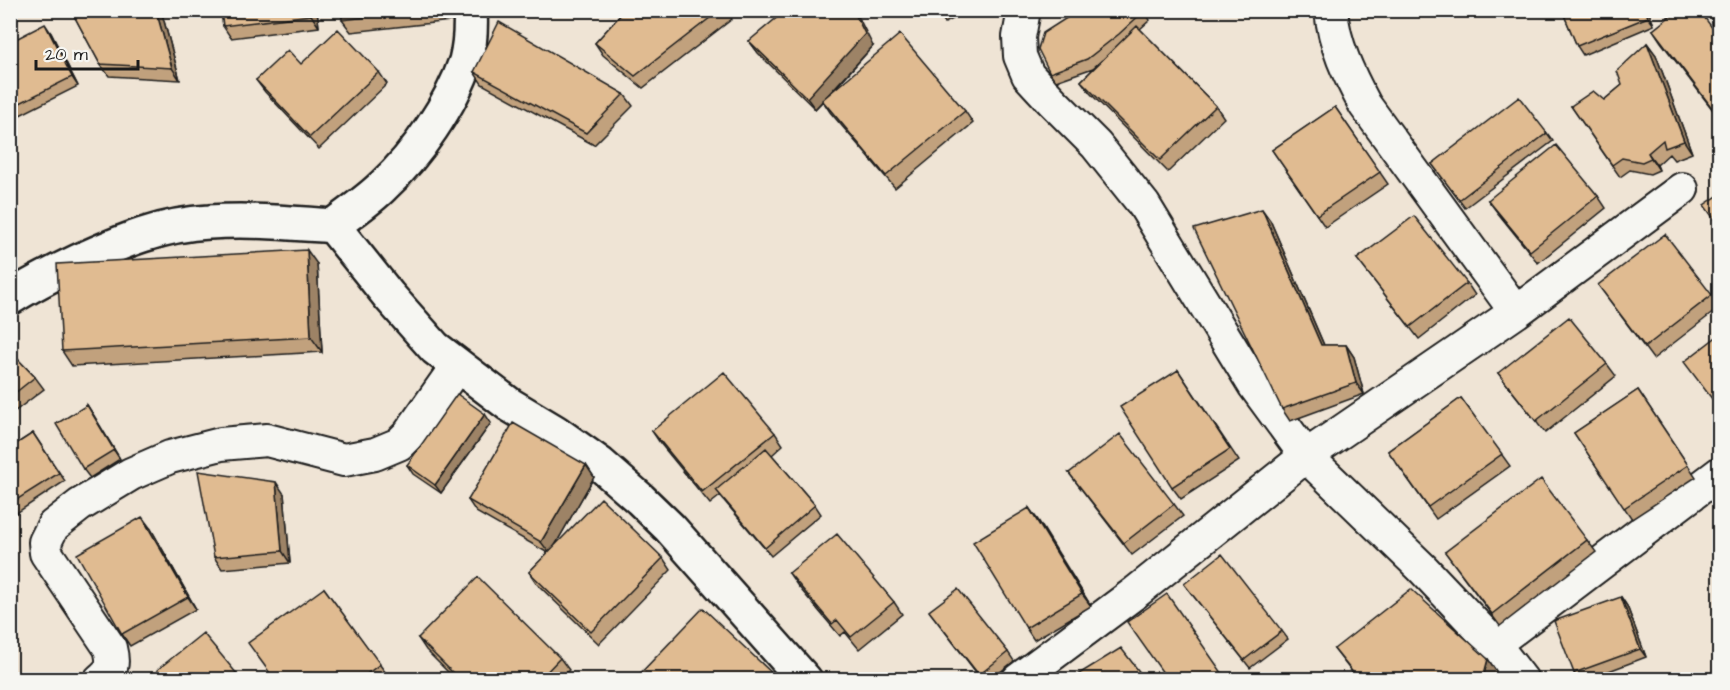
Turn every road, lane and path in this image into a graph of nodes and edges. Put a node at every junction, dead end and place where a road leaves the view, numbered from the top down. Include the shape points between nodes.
1 (470, 10) edge
2 (1024, 10) edge
3 (1330, 10) edge
4 (1682, 189) dead end
5 (333, 226) junction
6 (10, 298) edge
7 (1516, 312) junction
8 (457, 366) junction
9 (1306, 456) junction
10 (1719, 473) edge
11 (1494, 644) junction
12 (100, 680) edge
13 (805, 680) edge
14 (1018, 680) edge
15 (1522, 680) edge

1 - 5 street via 466,59 441,113 383,187
2 - 9 street via 1020,56 1028,75 1096,145 1144,205 1254,385
3 - 7 street via 1339,50 1365,105
4 - 7 street
5 - 6 street via 208,222 158,229 113,246
5 - 8 street via 435,348
7 - 9 street
8 - 12 street via 409,434 399,444 375,454 344,459 267,440 221,444 131,474 53,526 45,542 46,553 110,648 113,662
8 - 13 street via 600,464 640,500 670,528
9 - 11 street
9 - 14 street
10 - 11 street
11 - 15 street

